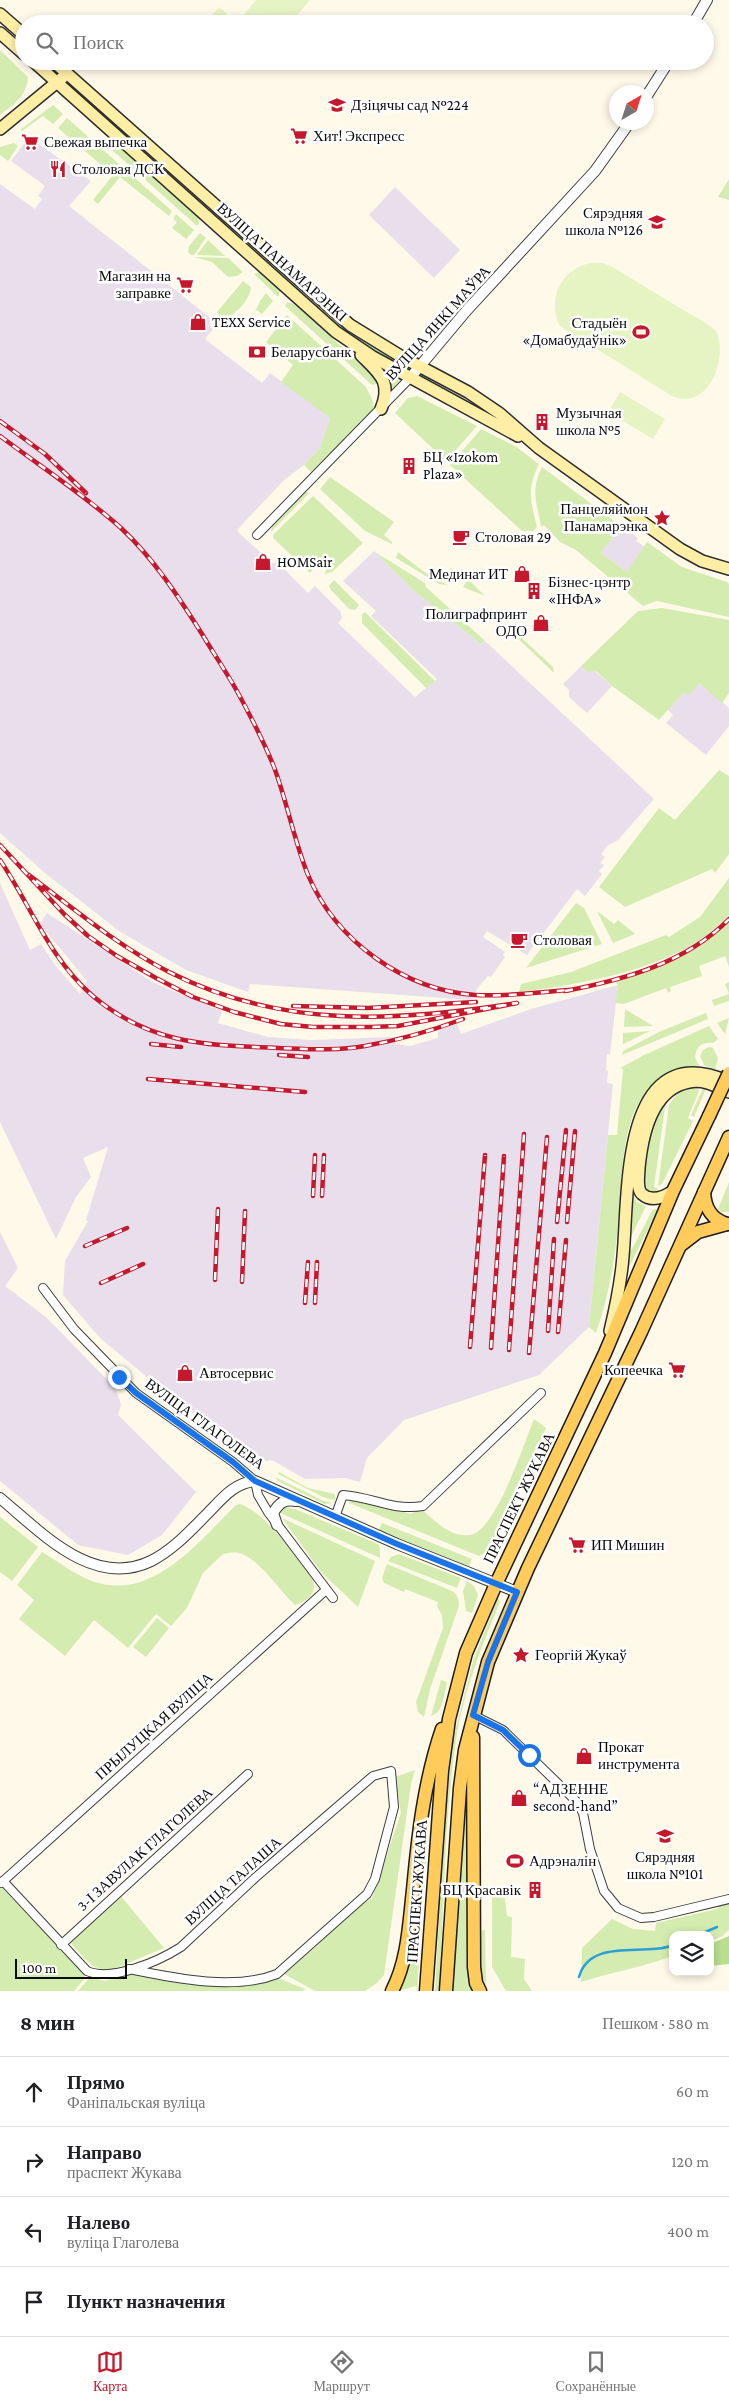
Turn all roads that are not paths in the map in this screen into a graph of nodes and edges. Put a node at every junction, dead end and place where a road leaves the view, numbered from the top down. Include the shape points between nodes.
1 (707, 0) edge
2 (0, 14) edge
3 (698, 15) edge
4 (15, 27) edge
5 (0, 33) edge
6 (15, 46) edge
7 (42, 70) edge
8 (63, 70) edge
9 (663, 70) edge
10 (66, 73) junction
11 (57, 83) junction
12 (654, 85) edge
13 (0, 129) edge
14 (624, 130) edge
15 (336, 332) junction
16 (419, 366) junction
17 (410, 378) junction
18 (381, 409) junction
19 (539, 448) junction
20 (258, 535) dead end
21 (729, 569) edge
22 (729, 1073) edge
23 (729, 1082) edge
24 (729, 1092) edge
25 (729, 1137) edge
26 (674, 1192) junction
27 (704, 1192) junction
28 (728, 1224) edge
29 (677, 1249) junction
30 (43, 1288) dead end
31 (605, 1353) junction
32 (541, 1393) dead end
33 (255, 1481) junction
34 (0, 1498) edge
35 (300, 1501) junction
36 (335, 1517) junction
37 (278, 1525) junction
38 (496, 1584) junction
39 (326, 1590) junction
40 (517, 1592) junction
41 (333, 1598) dead end
42 (473, 1717) junction
43 (449, 1719) junction
44 (248, 1774) dead end
45 (2, 1882) edge
46 (729, 1899) edge
47 (61, 1945) junction
48 (129, 1970) junction
49 (392, 1991) edge
50 (426, 1991) edge
51 (446, 1991) edge
52 (480, 1991) edge

1 - 3 street
2 - 4 main road
5 - 6 main road
7 - 11 main road, ВУЛІЦА ПАНАМАРЭНКІ
8 - 10 main road, ВУЛІЦА ПАНАМАРЭНКІ
9 - 12 street
10 - 11 main road
10 - 16 main road, ВУЛІЦА ПАНАМАРЭНКІ via 341,318
11 - 13 main road
11 - 15 main road, ВУЛІЦА ПАНАМАРЭНКІ
14 - 16 street, ВУЛІЦА ЯНКІ МАЎРА via 595,171
15 - 17 main road, ВУЛІЦА ПАНАМАРЭНКІ
15 - 18 main road via 382,378 387,396
16 - 17 street, ВУЛІЦА ЯНКІ МАЎРА
16 - 19 main road, ВУЛІЦА ПАНАМАРЭНКІ via 499,413
17 - 18 street, ВУЛІЦА ЯНКІ МАЎРА
17 - 19 main road, ВУЛІЦА ПАНАМАРЭНКІ
18 - 20 street, ВУЛІЦА ЯНКІ МАЎРА
19 - 21 main road, ВУЛІЦА ПАНАМАРЭНКІ via 680,549 702,561
22 - 26 main road, ПРАСПЕКТ ЖУКАВА, bridge
23 - 31 main road via 698,1072 681,1074 653,1093 645,1107 632,1140 620,1288
24 - 26 main road via 708,1083 690,1082 671,1089 657,1104 642,1144 639,1186 643,1195 650,1199
25 - 27 main road
26 - 31 main road, ПРАСПЕКТ ЖУКАВА
27 - 28 main road via 704,1201 710,1212 717,1220
27 - 29 main road
28 - 29 main road via 698,1232
29 - 40 main road
30 - 33 street, ВУЛІЦА ГЛАГОЛЕВА via 74,1328 136,1393
31 - 38 main road, ПРАСПЕКТ ЖУКАВА
32 - 36 street via 422,1506 404,1509 343,1495
33 - 34 street via 237,1486 176,1544 153,1560 139,1566 116,1568 96,1565 71,1554
33 - 35 street, ВУЛІЦА ГЛАГОЛЕВА
33 - 37 street via 258,1495
35 - 36 street, ВУЛІЦА ГЛАГОЛЕВА
35 - 37 street via 278,1504 273,1513
36 - 38 street, ВУЛІЦА ГЛАГОЛЕВА
37 - 39 street
38 - 40 street, ВУЛІЦА ГЛАГОЛЕВА
38 - 43 main road, ПРАСПЕКТ ЖУКАВА via 466,1653
39 - 41 street
39 - 45 street, ПРЫЛУЦКАЯ ВУЛІЦА
40 - 42 main road via 488,1662
42 - 46 street via 503,1730 577,1802 583,1813 590,1849 604,1891 618,1908 641,1918 654,1917
42 - 51 main road via 460,1788
42 - 52 main road via 474,1967
43 - 49 main road via 441,1730 427,1779 406,1950
43 - 50 main road, ПРАСПЕКТ ЖУКАВА via 434,1860
44 - 47 street, 3-І ЗАВУЛАК ГЛАГОЛЕВА
45 - 47 street
47 - 48 street, ВУЛІЦА ТАЛАША via 79,1964 96,1975
48 - 48 street, ВУЛІЦА ТАЛАША via 181,1946 373,1776 391,1771 394,1807 368,1894 277,1974 252,1982 217,1982

